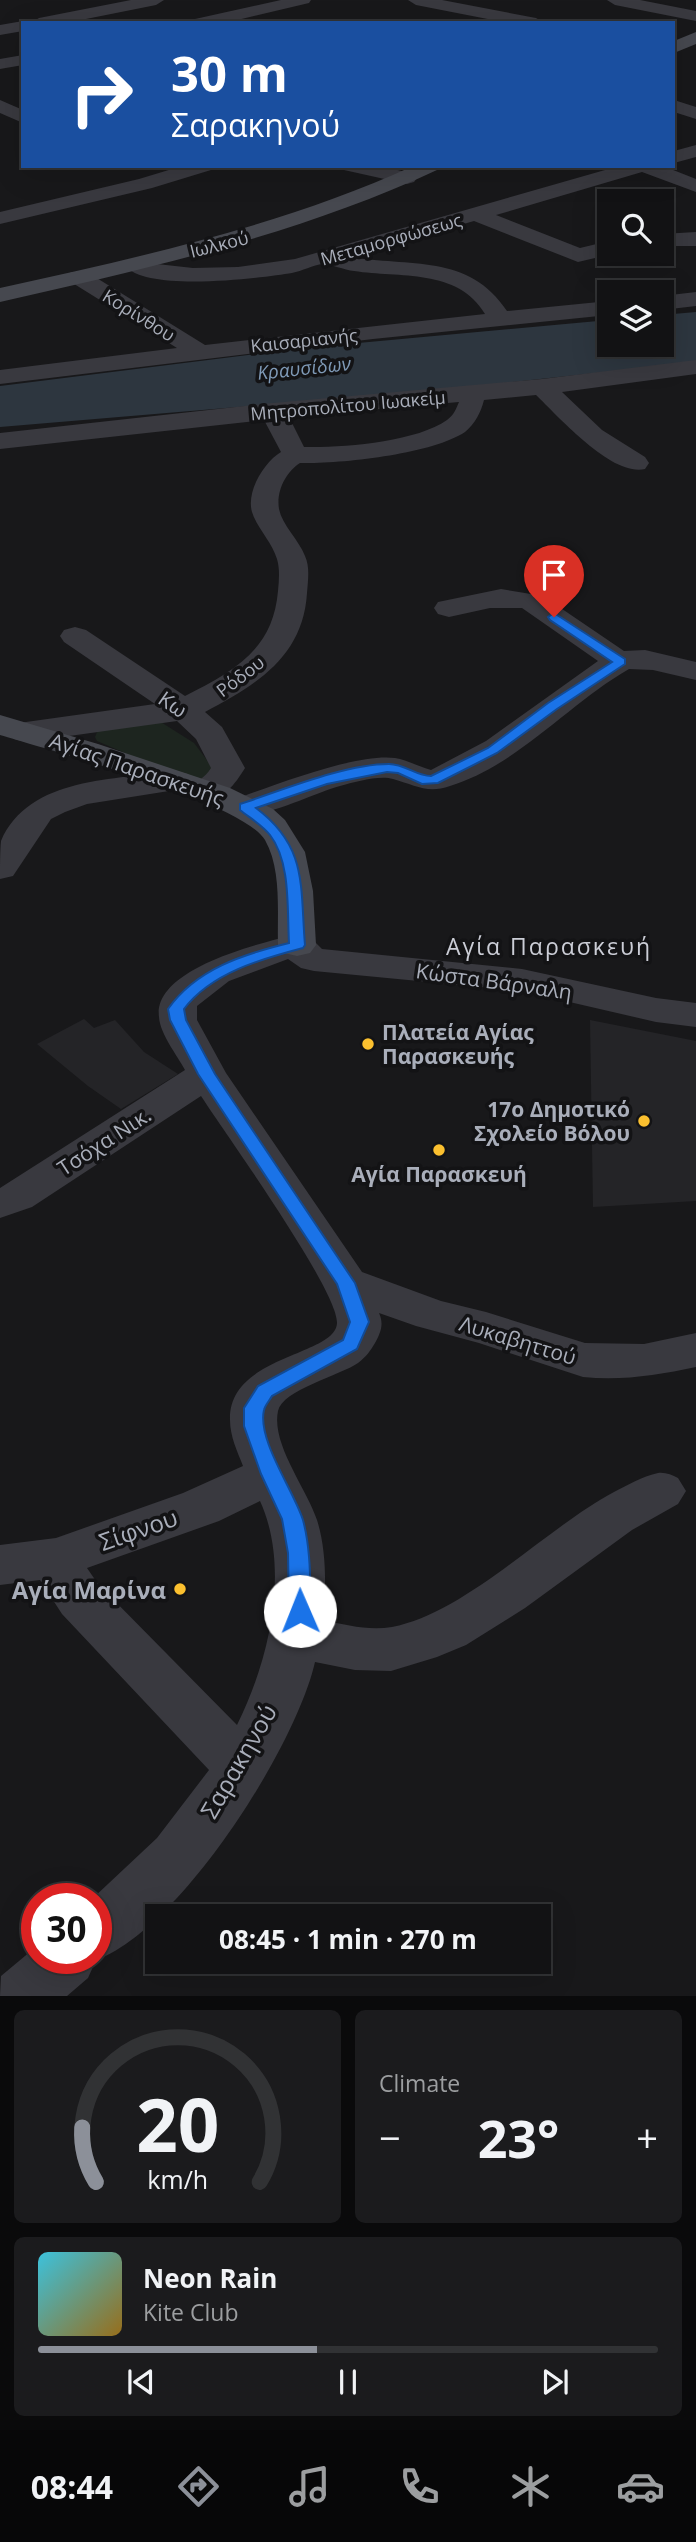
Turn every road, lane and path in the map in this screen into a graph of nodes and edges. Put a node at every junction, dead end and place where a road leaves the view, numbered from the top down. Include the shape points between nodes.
1 (80, 0) edge
2 (156, 0) edge
3 (235, 0) edge
4 (416, 0) edge
5 (519, 0) edge
6 (615, 0) edge
7 (266, 8) junction
8 (302, 8) edge
9 (106, 11) junction
10 (485, 13) junction
11 (696, 16) edge
12 (50, 21) edge
13 (208, 21) edge
14 (465, 21) edge
15 (526, 21) edge
16 (21, 26) edge
17 (0, 30) edge
18 (696, 37) edge
19 (675, 48) edge
20 (21, 60) edge
21 (0, 64) edge
22 (0, 106) edge
23 (675, 106) edge
24 (696, 113) edge
25 (19, 126) edge
26 (696, 151) edge
27 (675, 157) edge
28 (197, 168) edge
29 (360, 168) edge
30 (426, 168) edge
31 (636, 168) edge
32 (648, 168) edge
33 (124, 172) dead end
34 (407, 178) junction
35 (145, 184) junction
36 (696, 186) edge
37 (0, 201) edge
38 (22, 213) junction
39 (476, 214) junction
40 (0, 218) edge
41 (696, 239) edge
42 (674, 240) edge
43 (597, 251) edge
44 (327, 258) junction
45 (136, 265) junction
46 (79, 277) junction
47 (0, 295) edge
48 (696, 299) edge
49 (674, 302) edge
50 (597, 309) edge
51 (500, 319) junction
52 (200, 352) junction
53 (696, 367) edge
54 (0, 377) edge
55 (542, 387) junction
56 (473, 394) junction
57 (273, 411) junction
58 (0, 441) edge
59 (295, 455) junction
60 (636, 463) dead end
61 (449, 608) dead end
62 (75, 636) dead end
63 (620, 662) junction
64 (696, 671) edge
65 (184, 710) junction
66 (13, 729) edge
67 (191, 786) junction
68 (245, 807) junction
69 (0, 868) edge
70 (297, 945) junction
71 (696, 1003) edge
72 (656, 1010) junction
73 (696, 1015) edge
74 (207, 1074) junction
75 (0, 1204) edge
76 (346, 1283) junction
77 (696, 1350) edge
78 (271, 1474) junction
79 (661, 1491) dead end
80 (58, 1558) junction
81 (0, 1564) edge
82 (296, 1637) junction
83 (241, 1766) junction
84 (112, 1918) edge
85 (48, 1974) edge
86 (22, 1996) edge

1 - 9 street
2 - 9 street
3 - 7 street
4 - 10 street
5 - 10 street
6 - 11 street
7 - 8 street
7 - 13 street
9 - 12 street
10 - 14 street
10 - 15 street
16 - 17 street
18 - 19 main road
20 - 21 street
22 - 25 street
23 - 24 street
26 - 27 street
28 - 35 street
29 - 34 street
30 - 34 main road, Ιωλκού
31 - 39 street, Μεταμορφώσεως
32 - 36 street
33 - 35 street
34 - 45 main road, Ιωλκού via 273,229
35 - 38 street
37 - 38 street
38 - 40 street
39 - 43 street via 578,255
39 - 44 street, Μεταμορφώσεως
41 - 42 street
44 - 45 street, Μεταμορφώσεως via 283,268 211,273 158,272
44 - 51 street via 460,281 480,291
45 - 46 main road, Ιωλκού
46 - 47 main road, Ιωλκού
46 - 52 street, Κορίνθου
48 - 49 street
50 - 51 street, Καισαριανής
51 - 52 street, Καισαριανής
52 - 54 street, Καισαριανής
53 - 55 street, Μητροπολίτου Ιωακείμ
55 - 56 street, Μητροπολίτου Ιωακείμ
55 - 60 street via 593,436
56 - 57 street, Μητροπολίτου Ιωακείμ
56 - 59 street via 471,409 457,426 432,437 322,457
57 - 58 street, Μητροπολίτου Ιωακείμ
57 - 59 street
59 - 65 street, Ρόδου via 282,463 267,487 265,500 265,510 294,570 285,629 268,656 251,671
61 - 63 street via 517,597 532,602
62 - 65 street, Κω
63 - 64 street via 640,659
63 - 68 street via 493,750 442,778 428,781 387,768 324,780
65 - 66 street, Ρόδου
65 - 67 street, Κω via 210,734 228,768 219,783
66 - 67 main road, Αγίας Παρασκευής
67 - 68 main road, Αγίας Παρασκευής
67 - 69 street via 84,796 47,806
68 - 70 main road, Αγίας Παρασκευής via 268,824 286,850
70 - 72 street, Κώστα Βάρναλη via 314,960 522,980
70 - 74 street, Σαρακηνού via 238,963 180,1000 178,1020
71 - 72 street
72 - 73 street, Κώστα Βάρναλη
74 - 75 street, Τσόχα Νικ.
74 - 76 street, Σαρακηνού
76 - 77 street, Λυκαβηττού via 432,1315 583,1360 644,1361
76 - 78 street, Σαρακηνού via 360,1322 354,1339 265,1391 254,1408 254,1426
78 - 80 street, Σίφνου via 201,1507
78 - 82 street, Σαρακηνού via 292,1519 298,1553
79 - 82 street via 614,1516 488,1605 423,1640 390,1650 371,1650
80 - 81 street, Σίφνου
80 - 83 street via 61,1572 80,1599
82 - 83 street, Σαρακηνού via 265,1725
83 - 84 street, Σαρακηνού via 218,1805 175,1858
85 - 86 street

